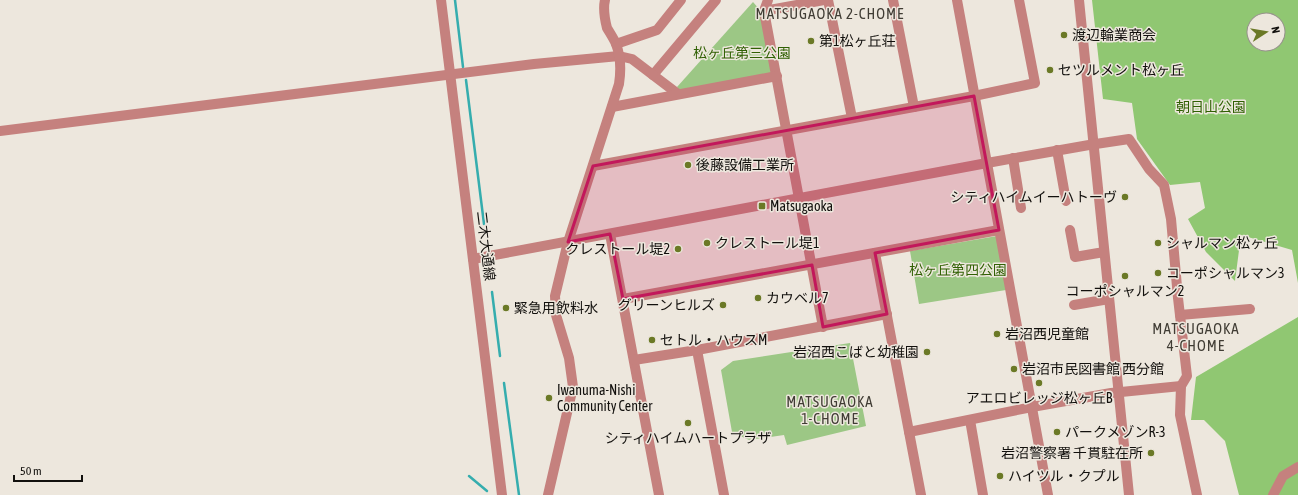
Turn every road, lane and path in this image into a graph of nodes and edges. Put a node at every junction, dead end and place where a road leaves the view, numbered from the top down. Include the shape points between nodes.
1 (441, 0) edge
2 (605, 0) edge
3 (681, 0) edge
4 (716, 0) edge
5 (768, 0) edge
6 (824, 0) edge
7 (828, 0) edge
8 (893, 0) edge
9 (957, 0) edge
10 (1019, 0) edge
11 (1079, 0) edge
12 (764, 11) junction
13 (616, 44) junction
14 (619, 56) junction
15 (450, 74) junction
16 (653, 75) junction
17 (777, 76) junction
18 (678, 94) junction
19 (974, 96) junction
20 (612, 107) junction
21 (914, 107) junction
22 (852, 118) junction
23 (0, 131) edge
24 (787, 131) junction
25 (1093, 144) junction
26 (1057, 150) junction
27 (1013, 158) junction
28 (987, 163) junction
29 (593, 166) junction
30 (800, 199) junction
31 (1066, 201) dead end
32 (1021, 208) dead end
33 (999, 230) junction
34 (1070, 230) dead end
35 (610, 234) junction
36 (568, 242) junction
37 (1104, 252) junction
38 (876, 253) junction
39 (473, 259) junction
40 (812, 265) junction
41 (623, 299) junction
42 (1109, 299) junction
43 (1074, 305) dead end
44 (1250, 309) dead end
45 (887, 314) junction
46 (1180, 315) junction
47 (823, 327) junction
48 (697, 350) junction
49 (634, 360) junction
50 (1181, 386) junction
51 (1118, 392) junction
52 (1032, 407) junction
53 (970, 420) junction
54 (909, 432) junction
55 (1298, 467) edge
56 (502, 495) edge
57 (548, 495) edge
58 (658, 495) edge
59 (724, 495) edge
60 (921, 495) edge
61 (983, 495) edge
62 (1048, 495) edge
63 (1129, 495) edge
64 (1197, 495) edge
65 (1273, 495) edge

1 - 15 street, 二木大通線
2 - 13 street via 607,27
3 - 13 street via 657,30
4 - 16 street
5 - 12 street
6 - 12 street
7 - 22 street
8 - 21 street
9 - 19 street
10 - 19 street via 1035,83
11 - 25 street
12 - 17 street
13 - 14 street
14 - 15 street
14 - 16 street via 632,60
14 - 20 street via 619,84
15 - 23 street
15 - 39 street, 二木大通線
16 - 18 street
17 - 18 street
17 - 24 street
18 - 20 street
19 - 21 street
19 - 28 street
20 - 29 street
21 - 22 street
22 - 24 street
24 - 29 street
24 - 30 street
25 - 26 street
25 - 37 street
25 - 46 street via 1129,139 1149,169 1164,185 1171,219
26 - 27 street
26 - 31 street
27 - 28 street
27 - 32 street
28 - 30 street
28 - 33 street
29 - 36 street
30 - 35 street
30 - 40 street
33 - 38 street
33 - 52 street
34 - 37 street via 1075,257
35 - 36 street
35 - 41 street
36 - 39 street
36 - 57 street via 555,296 556,315 569,358 573,387
37 - 42 street
38 - 40 street
38 - 45 street
39 - 56 street, 二木大通線
40 - 41 street
40 - 47 street
41 - 49 street
42 - 43 street
42 - 51 street
44 - 46 street
45 - 47 street
45 - 54 street
46 - 50 street via 1187,376
47 - 48 street
48 - 49 street
48 - 59 street
49 - 58 street
50 - 51 street
50 - 64 street via 1180,415
51 - 52 street
51 - 63 street
52 - 53 street
52 - 62 street
53 - 54 street
53 - 61 street
54 - 60 street
55 - 65 street via 1283,476

